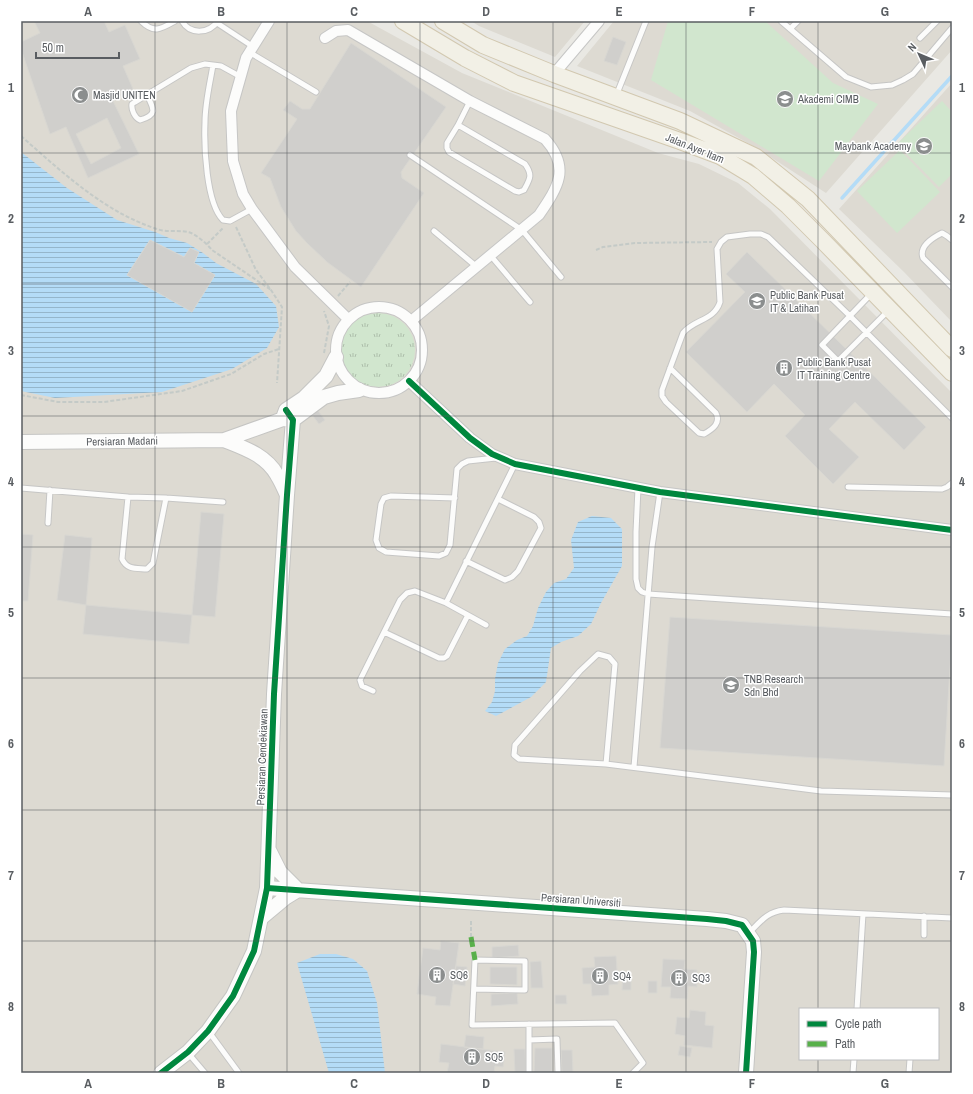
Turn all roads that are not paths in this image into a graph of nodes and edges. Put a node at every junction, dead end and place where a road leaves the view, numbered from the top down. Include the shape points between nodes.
1 (141, 21) edge
2 (175, 21) edge
3 (182, 21) edge
4 (269, 21) edge
5 (403, 21) edge
6 (443, 21) edge
7 (599, 21) edge
8 (646, 21) edge
9 (782, 21) edge
10 (798, 21) edge
11 (937, 21) edge
12 (217, 22) edge
13 (952, 28) edge
14 (790, 29) junction
15 (325, 38) dead end
16 (920, 38) dead end
17 (251, 49) junction
18 (213, 65) junction
19 (554, 74) junction
20 (240, 77) junction
21 (316, 92) dead end
22 (147, 95) junction
23 (615, 97) junction
24 (470, 101) junction
25 (458, 125) junction
26 (410, 155) dead end
27 (252, 210) junction
28 (522, 230) junction
29 (434, 231) dead end
30 (952, 240) edge
31 (491, 256) junction
32 (477, 267) junction
33 (561, 277) dead end
34 (952, 287) edge
35 (874, 292) junction
36 (530, 302) dead end
37 (890, 309) junction
38 (850, 316) junction
39 (348, 319) junction
40 (411, 321) junction
41 (866, 332) junction
42 (952, 349) edge
43 (330, 355) junction
44 (670, 368) junction
45 (952, 373) edge
46 (409, 381) junction
47 (359, 390) junction
48 (287, 416) junction
49 (952, 418) edge
50 (224, 440) junction
51 (21, 442) edge
52 (502, 458) junction
53 (515, 464) junction
54 (952, 483) edge
55 (848, 487) dead end
56 (21, 488) edge
57 (638, 488) junction
58 (50, 490) junction
59 (660, 492) junction
60 (287, 495) junction
61 (128, 497) junction
62 (166, 498) junction
63 (455, 498) junction
64 (498, 499) junction
65 (223, 502) dead end
66 (48, 523) dead end
67 (952, 530) edge
68 (466, 561) junction
69 (648, 594) junction
70 (446, 603) junction
71 (952, 614) edge
72 (468, 615) junction
73 (486, 625) dead end
74 (384, 632) junction
75 (373, 691) dead end
76 (606, 764) junction
77 (634, 767) junction
78 (952, 795) edge
79 (268, 847) junction
80 (267, 888) junction
81 (298, 890) junction
82 (863, 914) junction
83 (924, 916) junction
84 (261, 918) junction
85 (952, 918) edge
86 (748, 934) junction
87 (924, 935) dead end
88 (474, 989) junction
89 (857, 1008) edge
90 (529, 1024) junction
91 (208, 1031) junction
92 (529, 1040) junction
93 (188, 1052) junction
94 (854, 1060) edge
95 (910, 1060) edge
96 (161, 1073) edge
97 (206, 1073) edge
98 (239, 1073) edge
99 (529, 1073) edge
100 (558, 1073) edge
101 (634, 1073) edge
102 (746, 1073) edge
103 (853, 1073) edge
104 (909, 1073) edge

1 - 2 lane via 155,30
3 - 12 lane via 188,28 200,32 206,31
4 - 17 street
5 - 35 main road, Jalan Ayer Itam via 465,58 514,83 720,156 752,176 788,206
6 - 19 main road, Jalan Ayer Itam via 483,45
7 - 19 street
8 - 23 lane
9 - 14 lane
10 - 14 lane
11 - 16 lane
12 - 17 lane
13 - 14 lane via 913,74 892,85 882,87 871,87 846,77
15 - 24 street via 336,31 348,30
17 - 20 street
17 - 21 lane
18 - 20 lane via 221,66
18 - 22 lane via 205,64 191,68
18 - 27 lane via 205,122 206,171 215,209 222,220 232,221
19 - 23 main road, Jalan Ayer Itam
20 - 27 street via 231,111 233,161 243,194
22 - 22 lane via 132,104 137,119 140,120 154,112
23 - 42 main road, Jalan Ayer Itam via 680,121 756,157 808,199
24 - 25 lane
24 - 28 street via 545,139 559,161 559,180 552,196 539,215
25 - 25 lane via 525,164 530,171 530,178 524,190 514,191 450,152 447,143
26 - 28 lane
27 - 39 street via 295,267
28 - 31 street
28 - 33 lane
29 - 32 lane
30 - 34 lane via 942,234 935,236 922,249 921,254
31 - 32 street
31 - 36 lane
32 - 40 street
35 - 37 main road, Jalan Ayer Itam
35 - 38 lane
37 - 41 lane
37 - 45 main road, Jalan Ayer Itam
38 - 41 lane
38 - 41 lane via 822,345 838,361
38 - 44 lane via 768,237 761,234 727,237 717,249 720,302 718,308 706,319 688,327
39 - 40 street via 361,310 376,306 399,311
39 - 43 street via 342,326
40 - 46 street via 421,340 422,355 418,369
41 - 49 lane
43 - 47 street via 344,376
43 - 48 street via 326,376
44 - 44 lane via 662,396 699,433 704,434 717,423 716,413
46 - 47 street via 388,392 373,393
46 - 52 street via 470,438
47 - 48 street via 324,397
48 - 50 street
48 - 60 street, Persiaran Cendekiawan
50 - 51 street, Persiaran Madani
50 - 60 street via 250,450 264,460 277,474
52 - 53 street
52 - 63 lane via 468,461 462,464 457,469
53 - 57 street
53 - 64 lane
54 - 55 lane via 942,489
56 - 58 lane
57 - 59 street
57 - 69 lane via 636,579 638,588
58 - 61 lane
58 - 66 lane
59 - 67 street
59 - 69 lane
60 - 79 street, Persiaran Cendekiawan via 274,694
61 - 62 lane
61 - 62 lane via 122,559 128,568 147,569 153,563
62 - 65 lane
63 - 63 lane via 384,498 376,540 378,548 401,554 439,556 446,553 450,545
64 - 68 lane
64 - 68 lane via 534,517 541,528 518,571 512,577 505,580
68 - 70 lane
69 - 71 lane
69 - 77 lane
70 - 72 lane
70 - 74 lane via 415,590 407,593 400,600
72 - 73 lane
72 - 74 lane via 444,658
74 - 75 lane via 360,680 362,686
76 - 76 lane via 519,759 514,755 515,745 598,654 609,657 615,664
76 - 77 lane
77 - 78 lane via 821,791
79 - 80 street, Persiaran Cendekiawan
79 - 81 street via 280,872
80 - 81 street, Persiaran Universiti
80 - 84 street, Persiaran Cendekiawan
81 - 84 street
81 - 86 street, Persiaran Universiti via 726,921 742,925
82 - 83 lane
82 - 86 lane via 775,911 767,915
82 - 89 lane
83 - 85 lane
83 - 87 lane
84 - 91 street, Persiaran Cendekiawan via 254,951 233,996
86 - 102 street via 754,952
88 - 88 lane via 475,960 525,961 524,990
88 - 90 lane via 472,1025
90 - 92 lane
90 - 101 lane via 615,1023 643,1063
91 - 93 street, Persiaran Cendekiawan
91 - 98 lane
92 - 99 lane
92 - 100 lane via 557,1040
93 - 96 street, Persiaran Cendekiawan
93 - 97 lane
94 - 103 lane
95 - 104 lane

